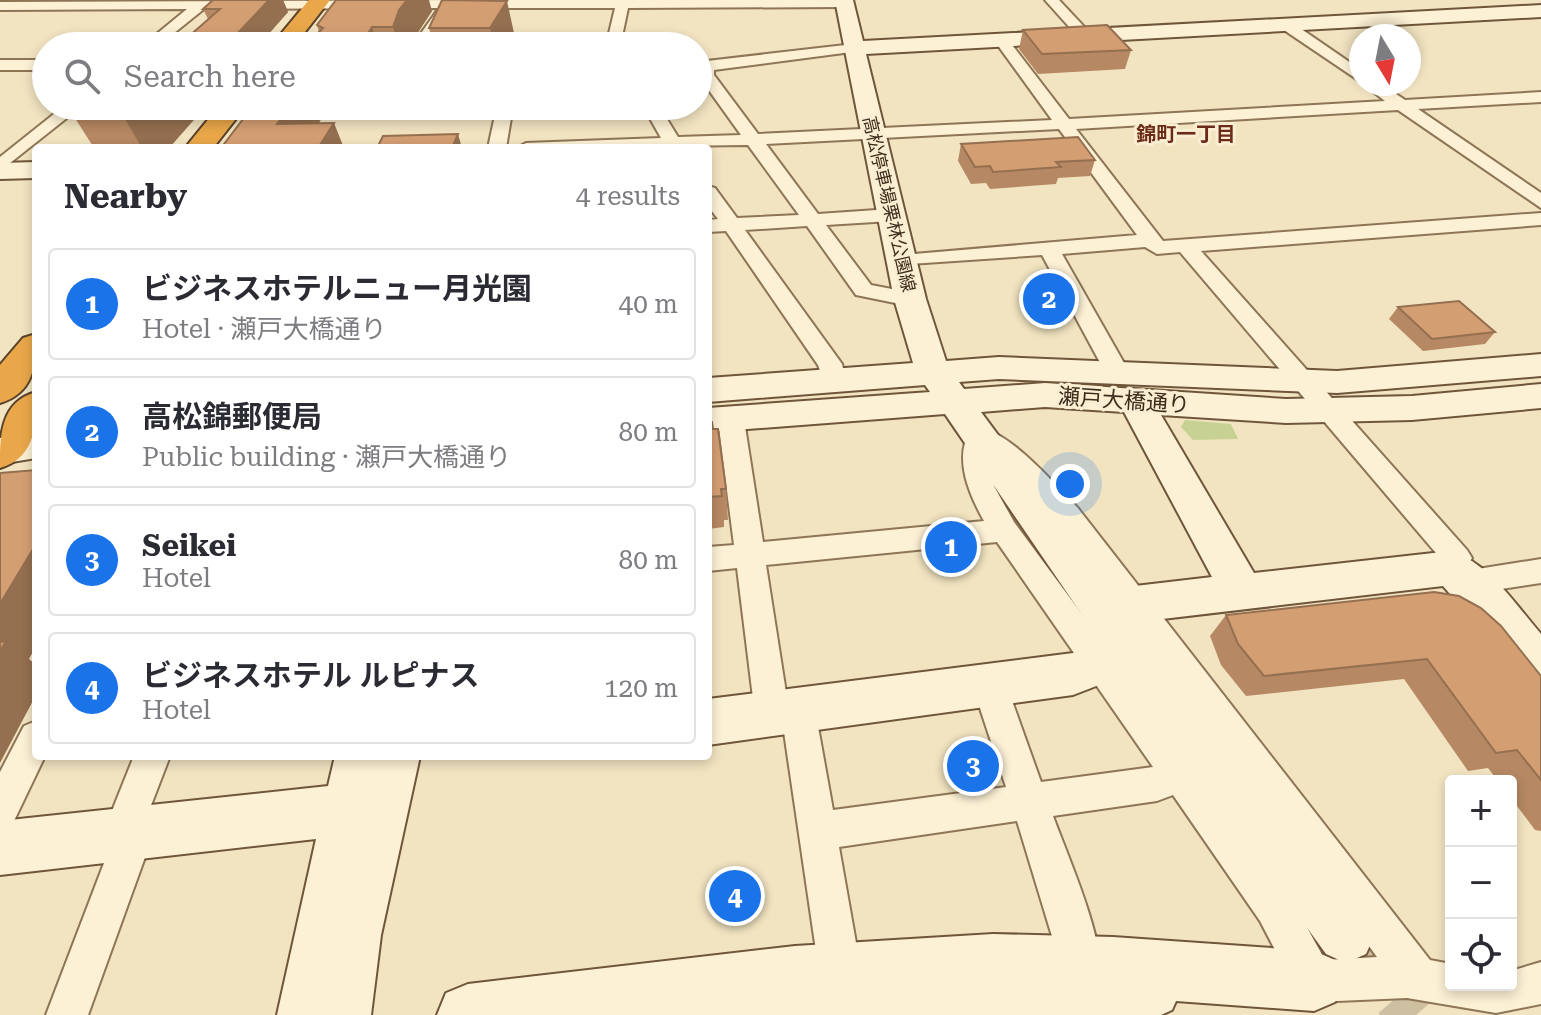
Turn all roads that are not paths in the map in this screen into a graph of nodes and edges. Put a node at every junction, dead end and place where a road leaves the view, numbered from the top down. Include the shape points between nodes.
1 (1052, 0) edge
2 (450, 2) edge
3 (622, 2) edge
4 (844, 2) edge
5 (203, 3) edge
6 (317, 3) edge
7 (344, 3) edge
8 (0, 6) edge
9 (1238, 9) dead end
10 (1541, 11) edge
11 (1289, 27) junction
12 (1258, 28) junction
13 (167, 32) edge
14 (293, 32) edge
15 (322, 32) edge
16 (429, 32) edge
17 (616, 32) edge
18 (1085, 36) junction
19 (1001, 40) junction
20 (854, 48) junction
21 (0, 65) edge
22 (32, 65) edge
23 (712, 67) edge
24 (1349, 69) edge
25 (712, 84) edge
26 (1387, 96) edge
27 (1541, 97) edge
28 (1401, 106) junction
29 (58, 120) edge
30 (222, 120) edge
31 (502, 120) edge
32 (659, 120) edge
33 (1064, 124) junction
34 (873, 135) junction
35 (751, 140) junction
36 (202, 144) edge
37 (498, 144) edge
38 (673, 144) edge
39 (689, 144) edge
40 (0, 169) edge
41 (32, 170) edge
42 (712, 198) edge
43 (1541, 202) edge
44 (891, 215) junction
45 (812, 219) junction
46 (1541, 219) edge
47 (731, 224) junction
48 (712, 226) edge
49 (1151, 240) junction
50 (1186, 246) junction
51 (1049, 249) junction
52 (902, 261) junction
53 (910, 299) junction
54 (32, 351) edge
55 (1541, 365) edge
56 (834, 380) junction
57 (1301, 380) junction
58 (1126, 385) junction
59 (0, 390) edge
60 (712, 390) edge
61 (1541, 396) edge
62 (956, 403) junction
63 (1328, 411) junction
64 (32, 412) edge
65 (719, 420) edge
66 (8, 456) edge
67 (32, 475) edge
68 (1004, 530) junction
69 (750, 555) junction
70 (712, 559) edge
71 (1541, 571) edge
72 (1460, 575) junction
73 (1241, 590) junction
74 (1135, 604) junction
75 (1101, 664) junction
76 (1541, 667) edge
77 (989, 684) junction
78 (785, 712) junction
79 (712, 721) edge
80 (32, 745) edge
81 (151, 760) edge
82 (381, 773) edge
83 (1181, 774) junction
84 (1030, 802) junction
85 (0, 810) edge
86 (817, 831) junction
87 (128, 836) junction
88 (0, 848) edge
89 (1346, 934) tunnel mouth
90 (840, 971) junction
91 (1084, 979) junction
92 (1419, 979) junction
93 (1314, 981) junction
94 (1541, 983) edge
95 (67, 1015) edge
96 (308, 1015) edge
97 (340, 1015) edge
98 (468, 1015) edge
99 (718, 1015) edge

1 - 18 street
2 - 3 street
2 - 7 street
2 - 16 street
3 - 4 street
3 - 17 street
4 - 20 street, 高松停車場栗林公園線
5 - 6 street
5 - 8 street
5 - 13 street
6 - 7 street
6 - 14 highway
7 - 15 highway
9 - 12 street
10 - 11 street
11 - 12 street
11 - 24 street
12 - 18 street
18 - 19 street
19 - 20 street
19 - 33 street
20 - 23 street
20 - 34 street, 高松停車場栗林公園線
21 - 22 street
25 - 35 street
26 - 28 street
27 - 28 street
28 - 33 street
28 - 43 street
29 - 40 street
30 - 36 highway
31 - 37 street
32 - 38 street
33 - 34 street
33 - 49 street
34 - 35 street
34 - 44 street, 高松停車場栗林公園線
35 - 39 street
35 - 45 street
40 - 41 street
42 - 47 street
44 - 45 street
44 - 52 street, 高松停車場栗林公園線
45 - 47 street
45 - 53 street via 864,290
46 - 50 street
47 - 48 street
47 - 56 street via 830,364
49 - 50 street via 1157,248
49 - 51 street
50 - 57 street
51 - 52 street
51 - 58 street
52 - 53 street, 高松停車場栗林公園線
53 - 62 street, 高松停車場栗林公園線 via 924,351
54 - 59 highway
55 - 57 street, 瀬戸大橋通り via 1385,380
56 - 60 street, 瀬戸大橋通り
56 - 62 street, 瀬戸大橋通り
57 - 58 street, 瀬戸大橋通り
57 - 63 street
58 - 62 street, 瀬戸大橋通り
58 - 63 street, 瀬戸大橋通り via 1240,409
58 - 73 street
61 - 63 street, 瀬戸大橋通り
62 - 65 street, 瀬戸大橋通り
62 - 68 street via 976,464 978,488
62 - 74 street via 1045,490
62 - 89 street, 高松停車場栗林公園線 via 1046,535
63 - 72 street via 1457,558
64 - 66 highway
65 - 69 street
66 - 67 street
68 - 69 street
68 - 75 street
69 - 70 street
69 - 78 street
71 - 72 street
72 - 73 street
72 - 76 street
73 - 74 street
74 - 92 street
75 - 77 street via 1073,674
75 - 83 street
77 - 78 street
77 - 84 street
78 - 79 street
78 - 86 street
80 - 85 street
81 - 87 street
82 - 87 street
82 - 96 street
82 - 97 street
83 - 84 street via 1157,784
83 - 93 street via 1274,907
84 - 86 street
84 - 91 street via 1074,932
86 - 90 street
87 - 88 street
87 - 95 street
90 - 91 street via 994,963
90 - 98 street
91 - 93 street
91 - 99 street via 1002,993
92 - 93 street
92 - 94 street via 1482,993

